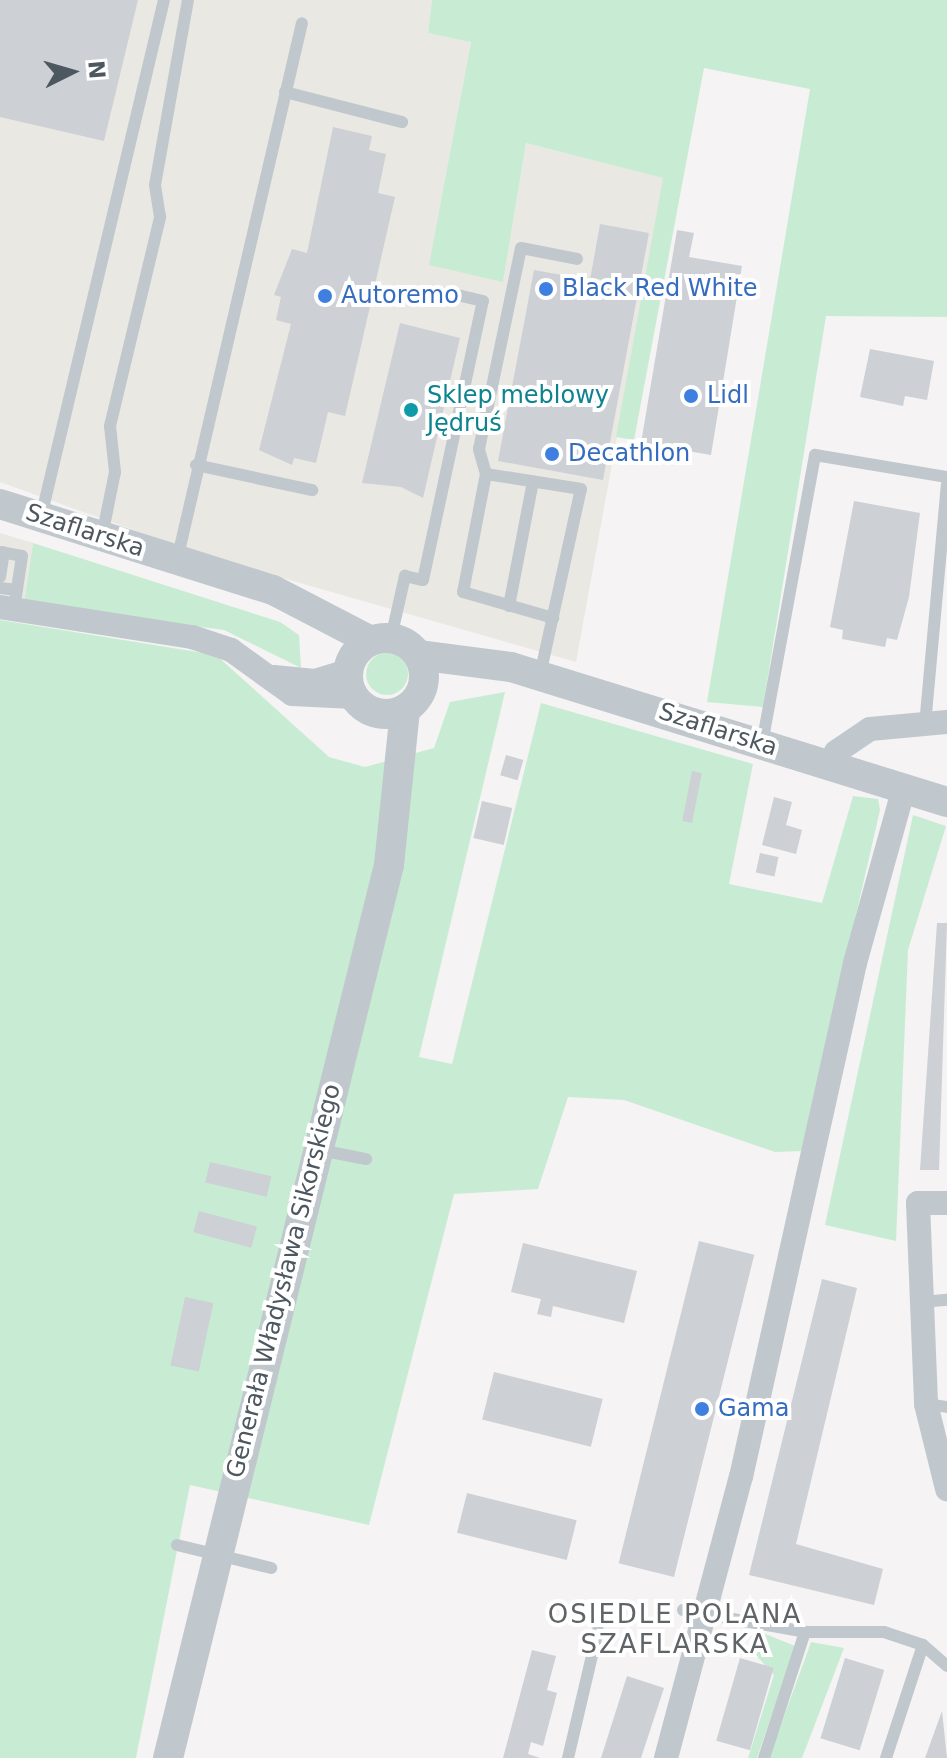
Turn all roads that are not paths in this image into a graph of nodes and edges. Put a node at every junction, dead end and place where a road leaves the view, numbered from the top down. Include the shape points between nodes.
1 (164, 0) edge
2 (188, 0) edge
3 (302, 23) dead end
4 (285, 92) junction
5 (402, 122) dead end
6 (577, 259) dead end
7 (447, 293) dead end
8 (196, 465) junction
9 (486, 474) junction
10 (947, 477) edge
11 (533, 481) junction
12 (947, 485) edge
13 (312, 490) dead end
14 (0, 504) edge
15 (41, 517) junction
16 (102, 536) junction
17 (2, 552) edge
18 (177, 560) junction
19 (0, 577) edge
20 (0, 588) edge
21 (10, 602) edge
22 (306, 606) junction
23 (509, 606) junction
24 (553, 618) junction
25 (381, 640) junction
26 (418, 655) junction
27 (487, 664) junction
28 (540, 675) junction
29 (376, 691) junction
30 (936, 724) edge
31 (762, 744) junction
32 (831, 765) junction
33 (904, 788) junction
34 (947, 802) edge
35 (316, 1149) junction
36 (366, 1159) dead end
37 (947, 1203) edge
38 (947, 1300) edge
39 (922, 1302) junction
40 (936, 1406) edge
41 (947, 1489) edge
42 (177, 1545) dead end
43 (217, 1554) junction
44 (271, 1568) dead end
45 (696, 1611) junction
46 (598, 1630) dead end
47 (805, 1632) junction
48 (923, 1645) junction
49 (947, 1666) edge
50 (168, 1758) edge
51 (568, 1758) edge
52 (666, 1758) edge
53 (764, 1758) edge
54 (886, 1758) edge

1 - 15 lane
2 - 16 lane via 155,185 160,217 110,426 115,472
3 - 4 lane
4 - 5 lane
4 - 8 lane
6 - 9 lane via 521,248 479,449
7 - 25 lane via 483,301 423,580 405,576
8 - 13 lane
8 - 18 lane
9 - 11 lane
9 - 23 lane via 463,592
10 - 31 lane via 815,455
11 - 23 lane
11 - 24 lane via 581,489
12 - 30 lane
14 - 15 street, Szaflarska
15 - 16 street, Szaflarska
16 - 18 street, Szaflarska
17 - 19 lane
17 - 21 lane via 22,556
18 - 22 street, Szaflarska
20 - 21 lane
21 - 29 street via 200,639 231,650 264,675
22 - 25 street, Szaflarska
22 - 29 street
23 - 24 lane
24 - 28 lane
25 - 26 street, Szaflarska
25 - 29 street
26 - 27 street, Szaflarska
26 - 29 street, Generała Władysława Sikorskiego
27 - 28 street, Szaflarska
27 - 29 street
28 - 31 street, Szaflarska
29 - 35 street, Generała Władysława Sikorskiego via 400,803
30 - 32 street via 870,729 836,752
31 - 32 street, Szaflarska
32 - 33 street, Szaflarska
33 - 34 street, Szaflarska
33 - 45 street via 855,963
35 - 36 lane
35 - 43 street, Generała Władysława Sikorskiego
37 - 39 street via 918,1203
38 - 39 lane
39 - 40 street
40 - 41 street
42 - 43 lane
43 - 44 lane
43 - 50 street, Generała Władysława Sikorskiego
45 - 47 lane
45 - 52 street
46 - 51 lane
47 - 48 lane via 884,1632
47 - 53 lane
48 - 49 lane
48 - 54 lane

